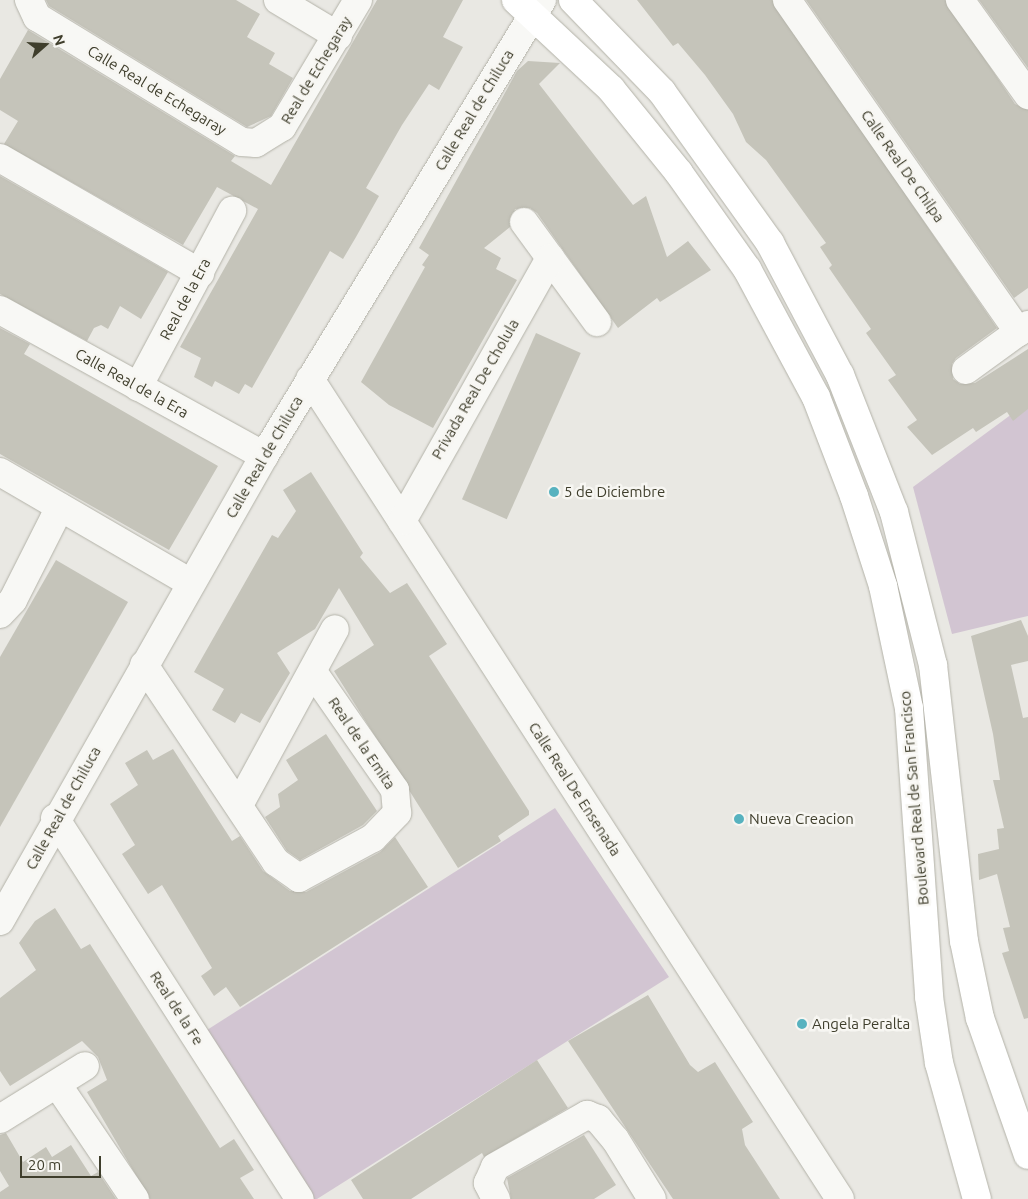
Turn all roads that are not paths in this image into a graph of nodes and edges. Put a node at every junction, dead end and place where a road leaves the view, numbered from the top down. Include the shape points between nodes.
1 (29, 0) edge
2 (278, 0) edge
3 (358, 0) edge
4 (573, 0) edge
5 (787, 0) edge
6 (960, 0) edge
7 (530, 5) edge
8 (338, 36) junction
9 (1028, 95) edge
10 (242, 142) joint
11 (0, 158) edge
12 (232, 211) dead end
13 (524, 222) dead end
14 (550, 258) junction
15 (200, 273) junction
16 (0, 310) edge
17 (598, 322) dead end
18 (1024, 328) edge
19 (966, 370) dead end
20 (310, 379) junction
21 (138, 387) junction
22 (264, 456) junction
23 (0, 472) edge
24 (60, 507) junction
25 (402, 521) junction
26 (191, 583) junction
27 (0, 614) edge
28 (335, 629) dead end
29 (144, 664) junction
30 (313, 672) junction
31 (239, 805) junction
32 (55, 818) junction
33 (0, 921) edge
34 (84, 1066) dead end
35 (57, 1084) junction
36 (0, 1119) edge
37 (1028, 1156) edge
38 (135, 1199) edge
39 (300, 1199) edge
40 (496, 1199) edge
41 (652, 1199) edge
42 (840, 1199) edge
43 (977, 1199) edge

1 - 10 street, Calle Real de Echegaray via 37,17
2 - 8 street
3 - 8 street, Real de Echegaray
4 - 37 main road via 662,92 764,235 840,375 894,512 933,665 964,941 980,1018
5 - 18 street, Calle Real De Chilpa
6 - 9 street
7 - 20 street, Calle Real de Chiluca
7 - 43 main road, Boulevard Real de San Francisco via 610,89 679,172 748,270 816,397 854,496 883,586 909,708 929,997 939,1063
8 - 10 street, Real de Echegaray via 282,127 256,143
11 - 15 street
12 - 15 street, Real de la Era
13 - 14 street
14 - 17 street
14 - 25 street, Privada Real De Cholula
15 - 21 street, Real de la Era
16 - 21 street, Calle Real de la Era
18 - 19 street, Calle Real De Chilpa
20 - 22 street, Calle Real de Chiluca
20 - 25 street, Calle Real De Ensenada
21 - 22 street, Calle Real de la Era
22 - 26 street, Calle Real de Chiluca
23 - 24 street
24 - 26 street
24 - 27 street via 13,600
25 - 42 street, Calle Real De Ensenada
26 - 29 street, Calle Real de Chiluca
28 - 30 street
29 - 31 street, Real de la Emita
29 - 32 street, Calle Real de Chiluca
30 - 31 street
30 - 31 street, Real de la Emita via 395,790 397,813 373,838 299,878 282,870
32 - 33 street, Calle Real de Chiluca
32 - 39 street, Real de la Fe
34 - 35 street
35 - 36 street
35 - 38 street
40 - 41 street via 488,1183 495,1167 587,1115 598,1119 615,1139

